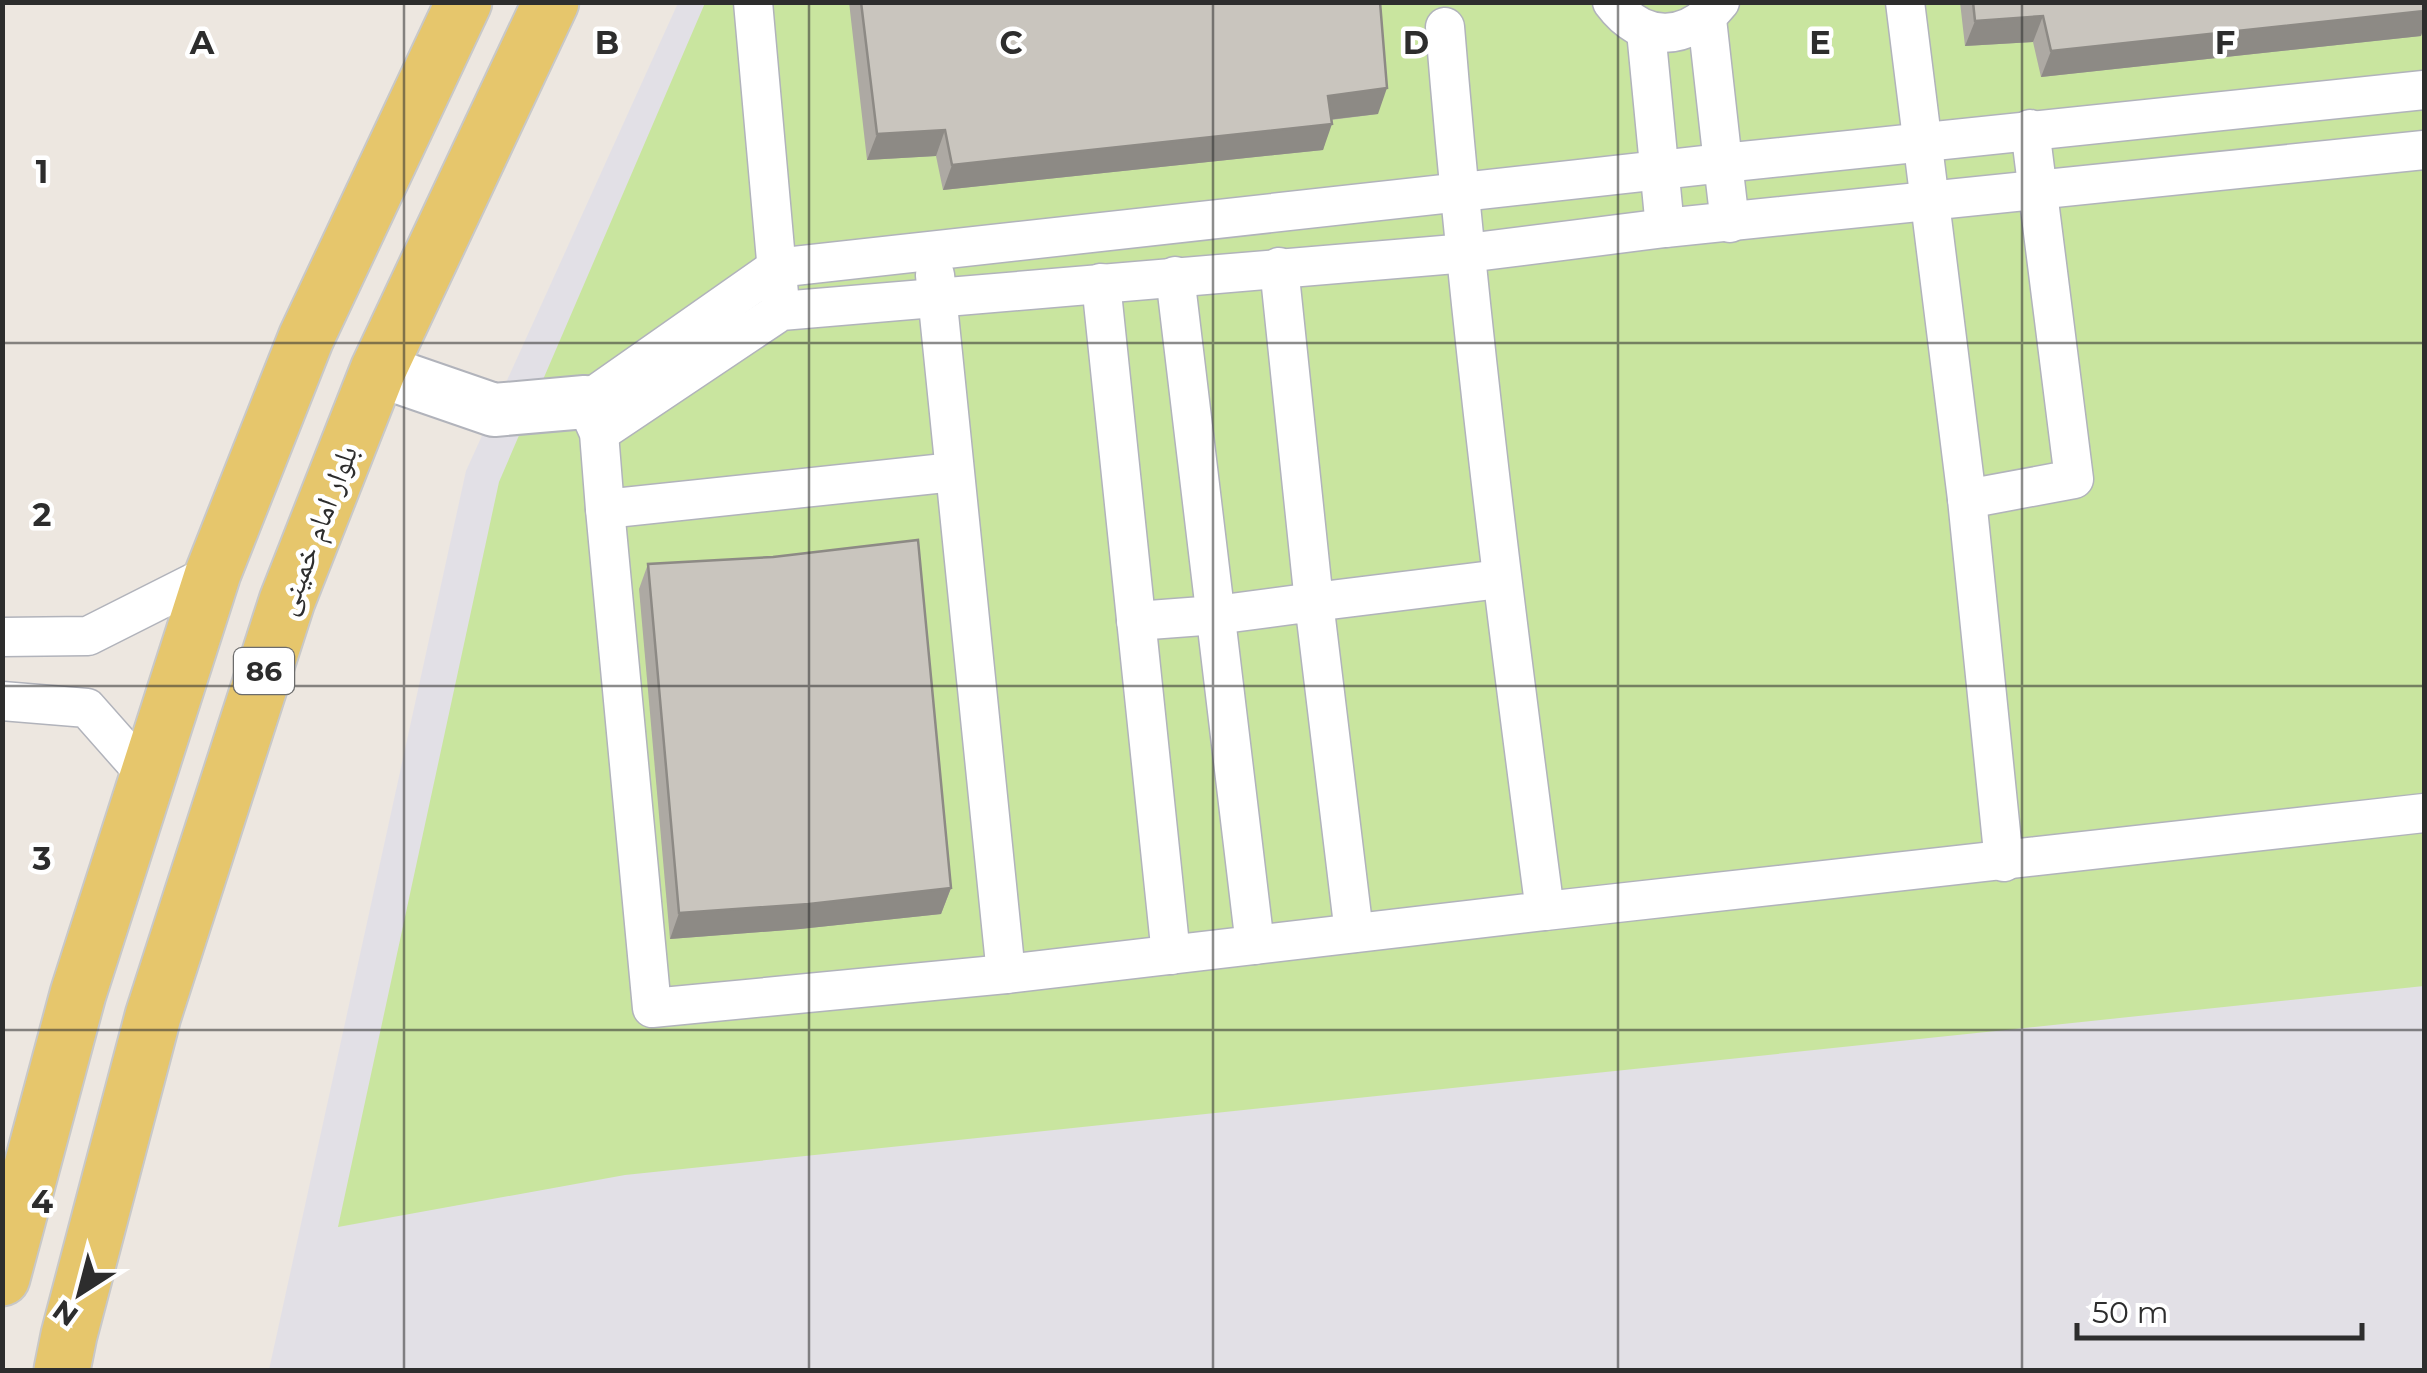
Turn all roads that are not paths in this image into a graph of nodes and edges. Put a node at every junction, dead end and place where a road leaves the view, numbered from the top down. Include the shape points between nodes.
1 (464, 2) edge
2 (552, 2) edge
3 (753, 2) edge
4 (1612, 2) edge
5 (1905, 2) edge
6 (1713, 10) edge
7 (1444, 28) dead end
8 (1646, 30) junction
9 (2424, 90) edge
10 (2030, 129) junction
11 (1920, 142) junction
12 (2424, 150) edge
13 (1723, 164) junction
14 (1660, 172) junction
15 (2037, 189) junction
16 (1458, 194) junction
17 (1928, 200) junction
18 (1730, 223) junction
19 (1666, 228) junction
20 (933, 252) junction
21 (1467, 253) junction
22 (1279, 267) junction
23 (776, 268) junction
24 (1176, 276) junction
25 (1102, 283) junction
26 (937, 297) junction
27 (781, 311) junction
28 (378, 370) junction
29 (592, 417) junction
30 (954, 472) junction
31 (1967, 499) junction
32 (605, 509) junction
33 (214, 574) junction
34 (1500, 579) junction
35 (1314, 602) junction
36 (1216, 615) junction
37 (1136, 621) junction
38 (2, 637) edge
39 (2, 700) edge
40 (148, 777) junction
41 (2424, 813) edge
42 (2004, 862) junction
43 (1545, 911) junction
44 (1354, 934) junction
45 (1254, 945) junction
46 (1170, 955) junction
47 (1006, 974) junction
48 (2, 1278) edge
49 (62, 1370) edge

1 - 33 main road, 86 via 306,338
2 - 28 main road, بلوار امام خمینی / 86
3 - 23 street
4 - 8 street via 1627,21
5 - 11 street
6 - 8 street via 1688,29
6 - 13 street
7 - 16 street
8 - 14 street
9 - 10 street
10 - 11 street
10 - 15 street
11 - 13 street
11 - 17 street
12 - 15 street
13 - 14 street
13 - 18 street
14 - 16 street
14 - 19 street
15 - 17 street
15 - 31 street via 2074,479
16 - 20 street
16 - 21 street
17 - 18 street
17 - 31 street
18 - 19 street
19 - 21 street
20 - 23 street
20 - 26 street
21 - 22 street
21 - 34 street
22 - 24 street
22 - 35 street
23 - 27 street
23 - 29 street
24 - 25 street
24 - 36 street
25 - 26 street
25 - 37 street
26 - 27 street
26 - 30 street
27 - 29 street
28 - 29 street via 494,410
28 - 49 main road, بلوار امام خمینی / 86 via 287,600 153,1016
29 - 32 street
30 - 32 street
30 - 47 street
31 - 42 street
32 - 47 street via 652,1008
33 - 38 street via 88,636
33 - 40 main road, 86
34 - 35 street
34 - 43 street
35 - 36 street
35 - 44 street
36 - 37 street
36 - 45 street
37 - 46 street
39 - 40 street via 87,708
40 - 48 main road, 86 via 78,994
41 - 42 street
42 - 43 street
43 - 44 street
44 - 45 street
45 - 46 street
46 - 47 street

